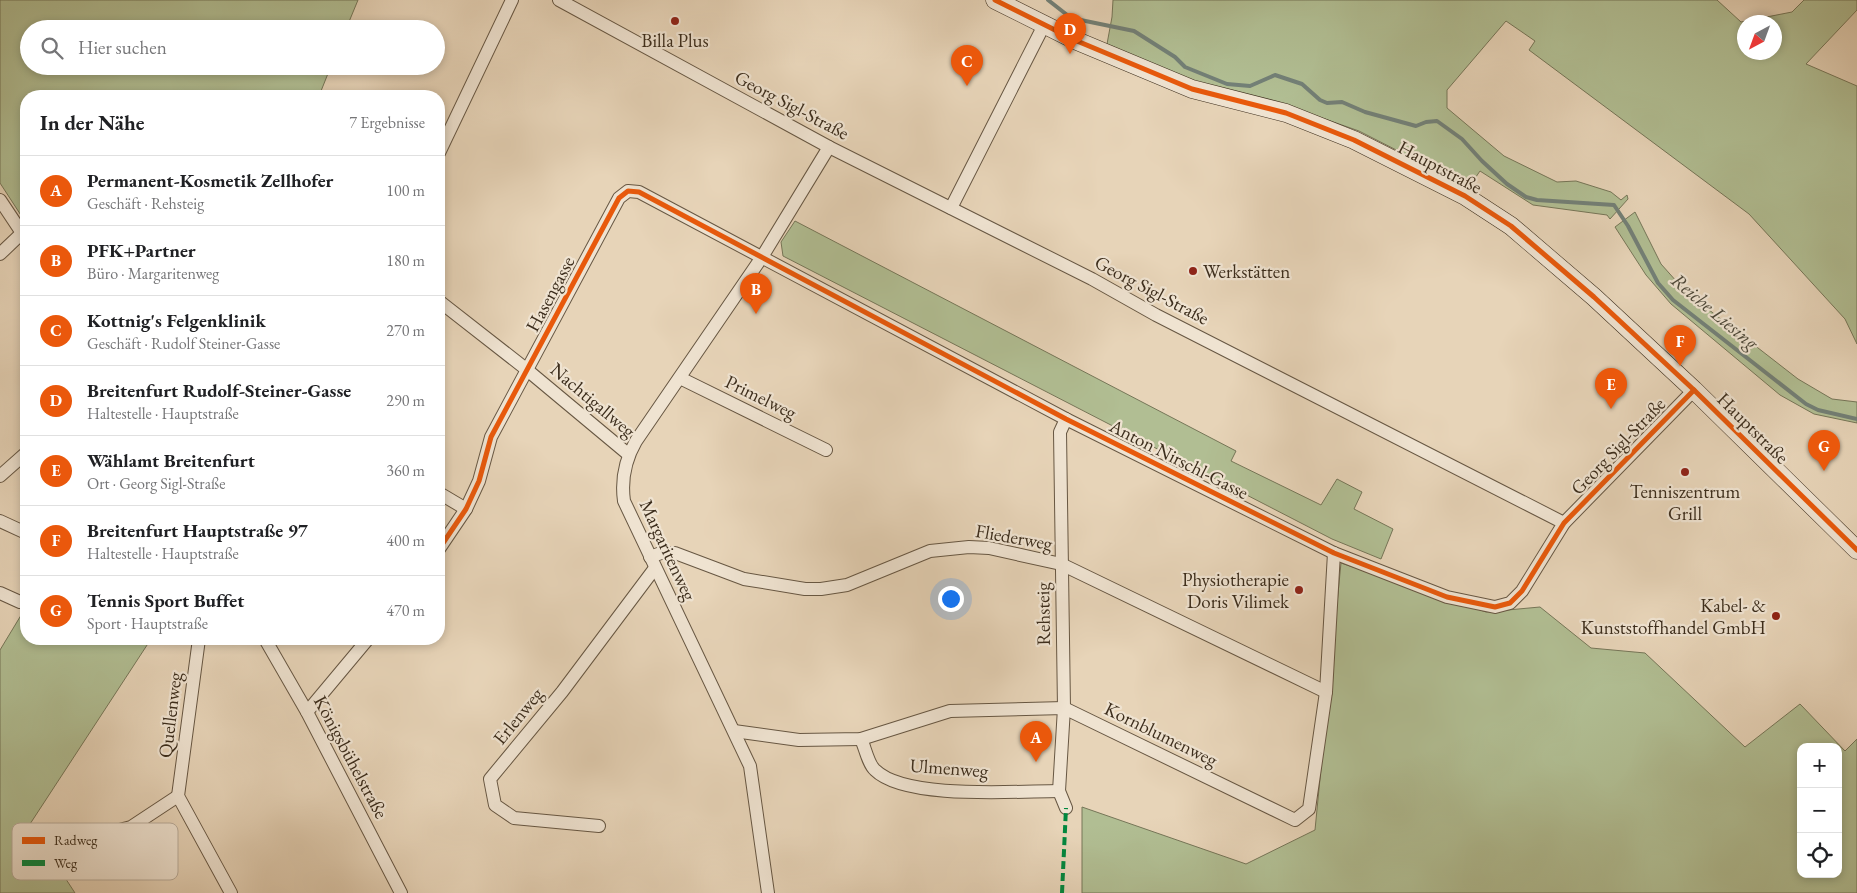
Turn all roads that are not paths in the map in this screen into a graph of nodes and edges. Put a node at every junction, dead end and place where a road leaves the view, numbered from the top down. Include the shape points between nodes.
1 (512, 0) edge
2 (559, 0) edge
3 (995, 0) edge
4 (1044, 25) junction
5 (445, 140) edge
6 (829, 147) junction
7 (0, 200) edge
8 (951, 208) junction
9 (20, 230) edge
10 (20, 239) edge
11 (0, 254) edge
12 (762, 257) junction
13 (445, 306) edge
14 (526, 369) junction
15 (680, 378) junction
16 (1694, 390) junction
17 (1066, 419) junction
18 (826, 450) dead end
19 (628, 454) junction
20 (20, 461) edge
21 (0, 476) edge
22 (445, 497) edge
23 (466, 509) junction
24 (0, 521) edge
25 (1564, 523) junction
26 (20, 530) edge
27 (445, 540) edge
28 (1857, 550) edge
29 (1334, 553) junction
30 (652, 563) junction
31 (1061, 564) junction
32 (0, 593) edge
33 (20, 602) dead end
34 (198, 645) edge
35 (268, 645) edge
36 (363, 645) edge
37 (1326, 692) junction
38 (1064, 708) junction
39 (307, 712) junction
40 (734, 731) junction
41 (861, 739) junction
42 (1059, 791) junction
43 (178, 796) junction
44 (1066, 808) dead end
45 (137, 823) edge
46 (599, 826) dead end
47 (230, 893) edge
48 (401, 893) edge
49 (768, 893) edge

1 - 5 street
2 - 6 street, Georg Sigl-Straße
3 - 4 main road, Hauptstraße
4 - 8 street
4 - 16 main road, Hauptstraße via 1192,89 1286,113 1354,140 1465,196 1543,252
6 - 8 street, Georg Sigl-Straße
6 - 12 street, Margaritenweg
7 - 9 street
8 - 25 street, Georg Sigl-Straße
10 - 11 street
12 - 14 street, Hasengasse via 639,192 628,191 619,198
12 - 15 street, Margaritenweg
12 - 17 street, Anton Nirschl-Gasse
13 - 14 street, Nachtigallweg
14 - 19 street, Nachtigallweg
14 - 23 street, Hasengasse via 491,437 479,480
15 - 18 street, Primelweg
15 - 19 street, Margaritenweg
16 - 25 street, Georg Sigl-Straße
16 - 28 main road, Hauptstraße
17 - 29 street, Anton Nirschl-Gasse
17 - 31 street, Rehsteig via 1060,432
19 - 30 street, Margaritenweg via 622,486 624,501
20 - 21 street
22 - 23 street
23 - 27 street, Hasengasse
24 - 26 street
25 - 29 street, Anton Nirschl-Gasse via 1522,591 1510,603 1495,607 1447,597
29 - 37 street, Kornblumenweg
30 - 31 street, Fliederweg via 661,552 675,553 744,579 805,590 847,585 920,554 940,549 989,548
30 - 40 street, Margaritenweg
30 - 46 street, Erlenweg via 562,692 490,780 495,805 514,818
31 - 37 street, Fliederweg
31 - 38 street, Rehsteig
32 - 33 street
34 - 43 street, Quellenweg
35 - 39 street, Königsbühelstraße
36 - 39 street
37 - 38 street, Kornblumenweg via 1309,809 1295,820
38 - 41 street, Kornblumenweg via 950,711
38 - 42 street, Rehsteig
39 - 48 street, Königsbühelstraße
40 - 41 street, Kornblumenweg via 800,740
40 - 49 street, Margaritenweg via 750,766
41 - 42 street, Ulmenweg via 874,770 903,785 948,791
42 - 44 street, Rehsteig
43 - 45 street
43 - 47 street

